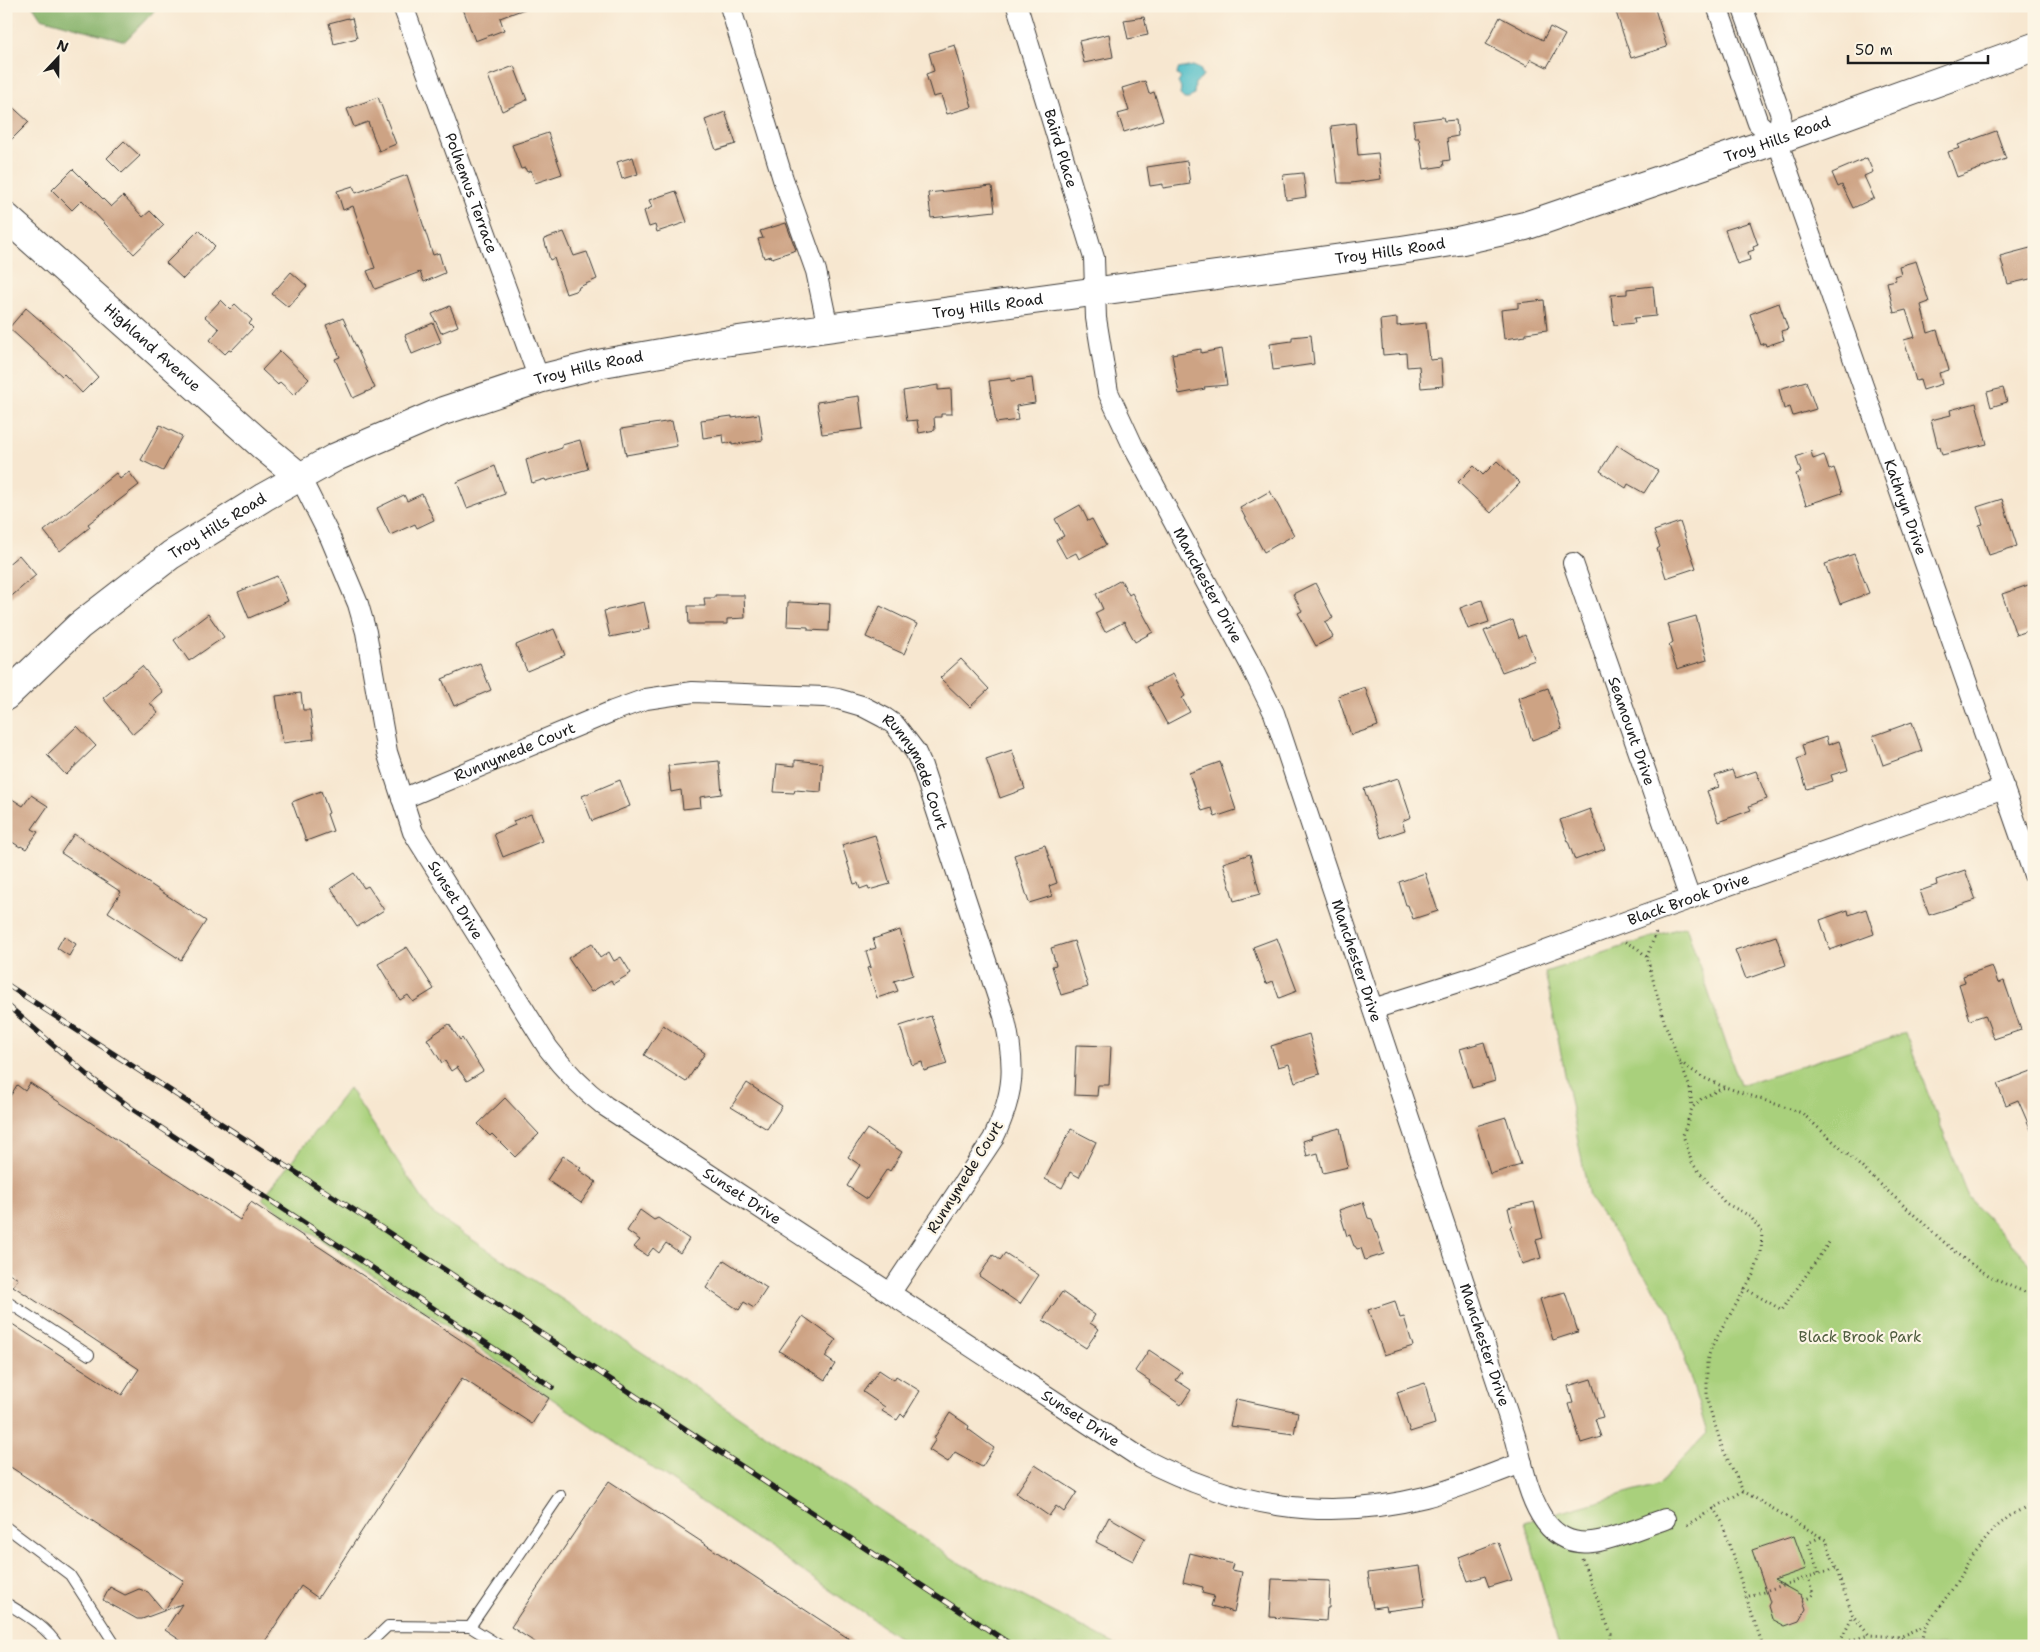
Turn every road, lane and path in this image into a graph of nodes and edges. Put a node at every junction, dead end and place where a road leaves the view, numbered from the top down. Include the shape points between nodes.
1 (403, 6) edge
2 (730, 6) edge
3 (1017, 6) edge
4 (1716, 6) edge
5 (1742, 6) edge
6 (2034, 47) edge
7 (1777, 140) junction
8 (6, 217) edge
9 (1095, 292) junction
10 (828, 328) junction
11 (539, 379) junction
12 (300, 477) junction
13 (1573, 563) dead end
14 (6, 696) edge
15 (2004, 788) junction
16 (402, 799) junction
17 (2034, 876) edge
18 (1690, 899) junction
19 (1657, 927) dead end
20 (1621, 940) dead end
21 (1647, 957) junction
22 (1373, 1009) junction
23 (1680, 1062) junction
24 (1725, 1087) junction
25 (1692, 1108) junction
26 (1830, 1240) dead end
27 (1744, 1288) junction
28 (890, 1292) junction
29 (2034, 1295) edge
30 (6, 1300) edge
31 (89, 1355) dead end
32 (1522, 1463) junction
33 (1743, 1492) junction
34 (560, 1495) dead end
35 (2034, 1502) edge
36 (1713, 1508) junction
37 (1665, 1519) dead end
38 (1687, 1525) dead end
39 (6, 1527) edge
40 (1822, 1537) junction
41 (1576, 1542) junction
42 (1836, 1568) junction
43 (1819, 1573) junction
44 (1808, 1577) junction
45 (1746, 1597) junction
46 (1803, 1600) dead end
47 (6, 1603) edge
48 (1853, 1616) junction
49 (1926, 1625) junction
50 (470, 1627) junction
51 (1869, 1635) junction
52 (1899, 1637) junction
53 (1839, 1643) junction
54 (58, 1646) edge
55 (116, 1646) edge
56 (367, 1646) edge
57 (501, 1646) edge
58 (1610, 1646) edge
59 (1763, 1646) edge
60 (1831, 1646) edge
61 (1920, 1646) edge

1 - 11 street, Polhemus Terrace
2 - 10 street via 783,179 816,271
3 - 9 street, Baird Place via 1094,258
4 - 7 street via 1758,123
5 - 7 street via 1780,115
6 - 7 main road, Troy Hills Road
7 - 9 main road, Troy Hills Road via 1525,226 1458,241
7 - 15 street, Kathryn Drive
8 - 12 main road, Highland Avenue
9 - 10 main road, Troy Hills Road
9 - 22 street, Manchester Drive via 1108,392 1133,446 1274,713
10 - 11 main road, Troy Hills Road via 603,363
11 - 12 main road, Troy Hills Road via 443,411 336,457
12 - 14 main road, Troy Hills Road via 171,555 78,626
12 - 16 street, Sunset Drive via 358,604 387,752
13 - 18 street, Seamount Drive
15 - 17 street, Kathryn Drive
15 - 18 street, Black Brook Drive
16 - 28 street, Sunset Drive via 413,832 548,1048 575,1081 605,1106
16 - 28 street, Runnymede Court via 613,711 646,699 671,695 693,692 825,697 862,706 895,725 916,751 922,766 1004,1016 1013,1065 1009,1099 993,1139
18 - 22 street, Black Brook Drive via 1480,975
19 - 21 path
20 - 21 path
21 - 23 path via 1664,1021
22 - 32 street, Manchester Drive
23 - 24 path
23 - 25 path via 1690,1088
24 - 25 path via 1702,1098
24 - 29 path via 1802,1113 1956,1253 1987,1276
25 - 27 path via 1683,1135 1692,1163 1725,1204 1750,1216 1762,1232 1761,1253
26 - 27 path via 1782,1310
27 - 33 path via 1719,1331 1707,1361 1707,1400 1722,1447
28 - 32 street, Sunset Drive via 1141,1458 1225,1494 1298,1508 1387,1505 1449,1490
30 - 31 lane
32 - 41 street, Manchester Drive via 1535,1504 1547,1527 1557,1535
33 - 36 path
33 - 40 path
34 - 50 lane
35 - 49 path via 1994,1529 1971,1557
36 - 38 path
36 - 45 path via 1722,1522
37 - 41 street, Manchester Drive via 1594,1542
39 - 55 lane via 70,1575
40 - 42 path
40 - 43 path via 1808,1543
41 - 58 path via 1611,1634
42 - 43 path
42 - 48 path
43 - 44 path
44 - 45 path
44 - 46 path via 1812,1594
45 - 59 path
47 - 54 lane via 28,1617
48 - 51 path
48 - 53 path
49 - 52 path
49 - 61 path
50 - 56 lane via 388,1626
50 - 57 lane
51 - 52 path
51 - 53 path
52 - 61 path
53 - 60 path

